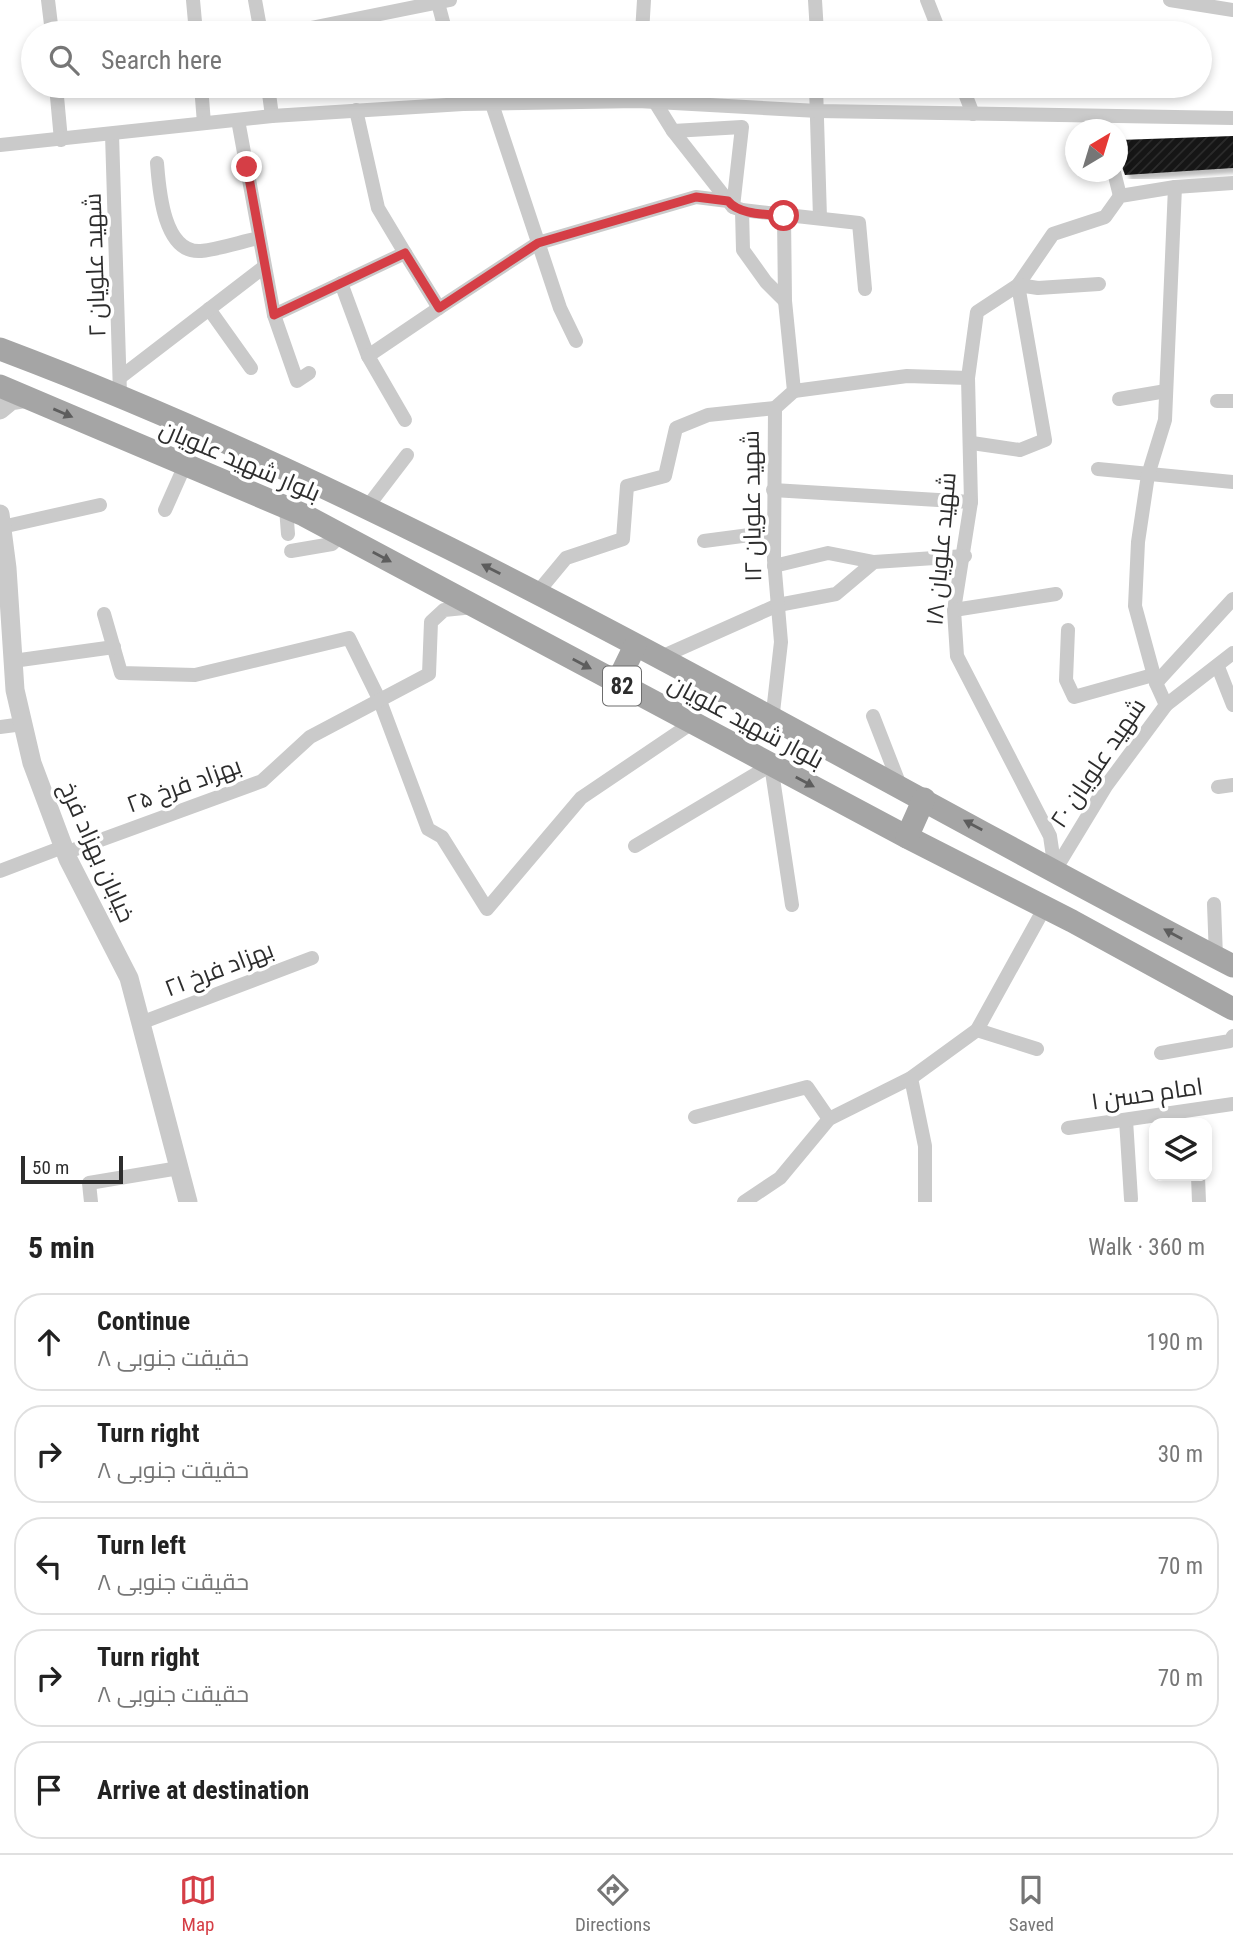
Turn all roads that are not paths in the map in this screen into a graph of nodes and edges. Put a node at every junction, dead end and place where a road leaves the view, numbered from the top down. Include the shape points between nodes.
1 (48, 0) edge
2 (193, 0) edge
3 (255, 0) edge
4 (644, 0) edge
5 (815, 0) edge
6 (926, 0) edge
7 (1170, 0) edge
8 (444, 1) edge
9 (1233, 10) edge
10 (50, 21) edge
11 (195, 21) edge
12 (259, 21) edge
13 (345, 21) edge
14 (445, 21) edge
15 (643, 21) edge
16 (816, 21) edge
17 (935, 21) edge
18 (57, 98) edge
19 (202, 98) edge
20 (270, 98) edge
21 (461, 98) edge
22 (638, 98) edge
23 (817, 98) edge
24 (967, 98) edge
25 (638, 101) junction
26 (654, 102) junction
27 (463, 104) junction
28 (492, 104) junction
29 (356, 110) junction
30 (818, 111) junction
31 (973, 114) junction
32 (272, 116) junction
33 (1233, 118) edge
34 (238, 120) junction
35 (204, 123) junction
36 (673, 131) junction
37 (112, 134) junction
38 (61, 140) junction
39 (0, 145) edge
40 (157, 163) dead end
41 (1116, 182) edge
42 (1233, 183) edge
43 (1175, 187) junction
44 (1120, 196) junction
45 (734, 206) junction
46 (784, 216) junction
47 (820, 218) junction
48 (259, 238) junction
49 (538, 243) junction
50 (405, 253) junction
51 (264, 267) junction
52 (341, 283) junction
53 (1099, 284) dead end
54 (1018, 285) junction
55 (865, 289) dead end
56 (785, 301) junction
57 (439, 308) junction
58 (209, 309) junction
59 (274, 315) junction
60 (576, 341) dead end
61 (0, 349) edge
62 (368, 356) junction
63 (251, 368) dead end
64 (309, 373) dead end
65 (968, 378) junction
66 (121, 385) junction
67 (0, 386) edge
68 (794, 391) junction
69 (1166, 391) junction
70 (29, 398) junction
71 (1119, 399) dead end
72 (1217, 401) dead end
73 (1233, 401) edge
74 (775, 408) junction
75 (0, 410) edge
76 (405, 420) dead end
77 (972, 443) junction
78 (407, 455) dead end
79 (185, 465) junction
80 (1098, 469) dead end
81 (1148, 474) junction
82 (1233, 482) edge
83 (773, 490) junction
84 (971, 502) junction
85 (100, 505) dead end
86 (368, 506) junction
87 (286, 508) junction
88 (164, 510) dead end
89 (1, 520) edge
90 (773, 532) junction
91 (288, 534) dead end
92 (341, 535) junction
93 (704, 541) dead end
94 (291, 551) dead end
95 (965, 556) junction
96 (3, 559) edge
97 (874, 562) junction
98 (774, 566) junction
99 (537, 593) junction
100 (1056, 594) dead end
101 (1233, 599) edge
102 (778, 605) junction
103 (475, 607) junction
104 (954, 610) junction
105 (104, 614) dead end
106 (1068, 630) dead end
107 (635, 646) junction
108 (114, 647) junction
109 (1233, 653) edge
110 (659, 658) junction
111 (13, 662) junction
112 (1218, 667) junction
113 (1155, 679) junction
114 (617, 683) junction
115 (380, 701) junction
116 (1167, 705) junction
117 (1233, 705) edge
118 (873, 716) dead end
119 (772, 721) junction
120 (692, 723) junction
121 (23, 724) junction
122 (0, 727) edge
123 (771, 765) junction
124 (901, 788) junction
125 (924, 799) junction
126 (907, 837) junction
127 (635, 846) dead end
128 (64, 850) junction
129 (1055, 870) junction
130 (0, 871) edge
131 (1214, 904) dead end
132 (792, 905) dead end
133 (1045, 907) junction
134 (312, 958) dead end
135 (1225, 962) edge
136 (1233, 1009) edge
137 (143, 1022) junction
138 (977, 1030) junction
139 (1233, 1037) edge
140 (1037, 1049) dead end
141 (1161, 1053) dead end
142 (911, 1078) junction
143 (1233, 1104) edge
144 (695, 1117) dead end
145 (1194, 1117) edge
146 (830, 1119) junction
147 (1126, 1119) junction
148 (1068, 1128) dead end
149 (179, 1168) junction
150 (1198, 1181) edge
151 (1130, 1199) dead end
152 (91, 1202) edge
153 (188, 1202) edge
154 (744, 1202) edge
155 (925, 1202) edge
156 (1199, 1202) edge

1 - 10 street
2 - 11 street
3 - 12 street
4 - 15 street
5 - 16 street
6 - 17 street
7 - 9 street
8 - 13 street
8 - 14 street
18 - 38 street
19 - 35 street
20 - 32 street
21 - 27 street
22 - 25 street
23 - 30 street
24 - 31 street
25 - 26 street
25 - 28 street
26 - 30 street
26 - 36 street
27 - 28 street
27 - 29 street
28 - 49 street
29 - 32 street
29 - 50 street via 377,208
30 - 31 street
30 - 47 street
31 - 33 street
32 - 34 street
34 - 35 street
34 - 48 street
35 - 37 street
36 - 45 street
36 - 45 street via 742,127
37 - 38 street
37 - 66 street, شهید علویان ۲
38 - 39 street
40 - 48 street via 160,202 170,231 185,247 198,251
41 - 44 street
42 - 43 street
43 - 44 street
43 - 69 street, شهید علویان ۲۰
44 - 54 street via 1105,217 1053,234
45 - 46 street
45 - 49 street via 696,197
45 - 56 street via 743,250
46 - 47 street
46 - 56 street
47 - 55 street via 859,223
48 - 51 street
49 - 57 street
49 - 60 street
50 - 52 street
50 - 57 street
51 - 58 street
51 - 59 street
52 - 59 street
52 - 62 street
53 - 54 street
54 - 65 street, شهید علویان ۱۸ via 977,312
54 - 77 street via 1045,440 1020,450
56 - 68 street
57 - 62 street
58 - 63 street
58 - 66 street
59 - 64 street via 297,381
61 - 66 main road, بلوار شهید علویان / 82
62 - 76 street
65 - 68 street via 907,376
65 - 77 street, شهید علویان ۱۸
66 - 86 main road, بلوار شهید علویان / 82
67 - 70 main road, بلوار شهید علویان / 82
68 - 74 street, شهید علویان ۱۲
69 - 71 street
69 - 81 street, شهید علویان ۲۰ via 1165,421
70 - 75 street via 11,401
70 -> 79 main road, بلوار شهید علویان / 82
72 - 73 street
74 - 83 street, شهید علویان ۱۲
74 - 99 street via 708,415 676,428 665,477 628,486 623,539 566,558
77 - 84 street, شهید علویان ۱۸
78 - 86 street
79 - 87 main road, بلوار شهید علویان / 82
79 - 88 street
80 - 81 street
81 - 82 street
81 - 113 street, شهید علویان ۲۰ via 1135,606
83 - 84 street
83 - 90 street, شهید علویان ۱۲
84 - 95 street, شهید علویان ۱۸
85 - 89 street
99 -> 86 main road, بلوار شهید علویان / 82
87 - 91 street
87 - 92 main road, بلوار شهید علویان / 82
89 - 96 street, خیابان بهزاد فرخ
90 - 93 street
90 - 98 street, شهید علویان ۱۲
92 - 94 street via 332,544
92 -> 103 main road, بلوار شهید علویان / 82
95 - 97 street
95 - 104 street, شهید علویان ۱۸
96 - 111 street, خیابان بهزاد فرخ
97 - 98 street via 828,553
97 - 102 street via 836,594
98 - 102 street, شهید علویان ۱۲
99 - 107 main road, بلوار شهید علویان / 82
100 - 104 street
101 - 113 street
102 - 110 street
102 - 119 street, شهید علویان ۱۲ via 781,642
103 -> 114 main road, بلوار شهید علویان / 82
103 - 115 street, بهزاد فرخ ۲۵ via 444,610 431,622 429,674
104 - 129 street, شهید علویان ۱۸ via 957,656 1050,836
105 - 108 street
106 - 113 street via 1066,680 1074,697
107 - 110 main road, بلوار شهید علویان / 82
107 - 114 main road
108 - 111 street
108 - 115 street via 121,673 195,675 349,638
109 - 112 street
110 - 119 main road, بلوار شهید علویان / 82
111 - 121 street, خیابان بهزاد فرخ
112 - 116 street
112 - 117 street
113 - 116 street, شهید علویان ۲۰
114 - 120 main road, بلوار شهید علویان / 82
115 - 120 street via 428,829 442,837 487,909 581,798
115 - 128 street, بهزاد فرخ ۲۵ via 310,737 262,781
116 - 129 street, شهید علویان ۲۰ via 1106,786
118 - 124 street
119 - 124 main road, بلوار شهید علویان / 82
120 - 123 main road, بلوار شهید علویان / 82
121 - 122 street
121 - 128 street, خیابان بهزاد فرخ via 32,763
123 -> 126 main road, بلوار شهید علویان / 82
123 - 127 street
123 - 132 street
124 - 125 main road, بلوار شهید علویان / 82
125 - 126 main road
129 -> 125 main road, بلوار شهید علویان / 82
126 - 133 main road, بلوار شهید علویان / 82
128 - 130 street, بهزاد فرخ ۲۵
128 - 137 street, خیابان بهزاد فرخ via 129,978
135 -> 129 main road, بلوار شهید علویان / 82
131 - 135 street
133 - 136 main road, بلوار شهید علویان / 82
133 - 138 street
134 - 137 street, بهزاد فرخ ۲۱
137 - 149 street, خیابان بهزاد فرخ
138 - 140 street
138 - 142 street
139 - 141 street
142 - 146 street
142 - 155 street via 925,1146
143 - 145 street, امام حسن ۱
144 - 146 street via 807,1087
145 - 147 street, امام حسن ۱
146 - 154 street via 780,1178
147 - 148 street, امام حسن ۱
147 - 151 street
149 - 152 street via 89,1183
149 - 153 street, خیابان بهزاد فرخ
150 - 156 street

